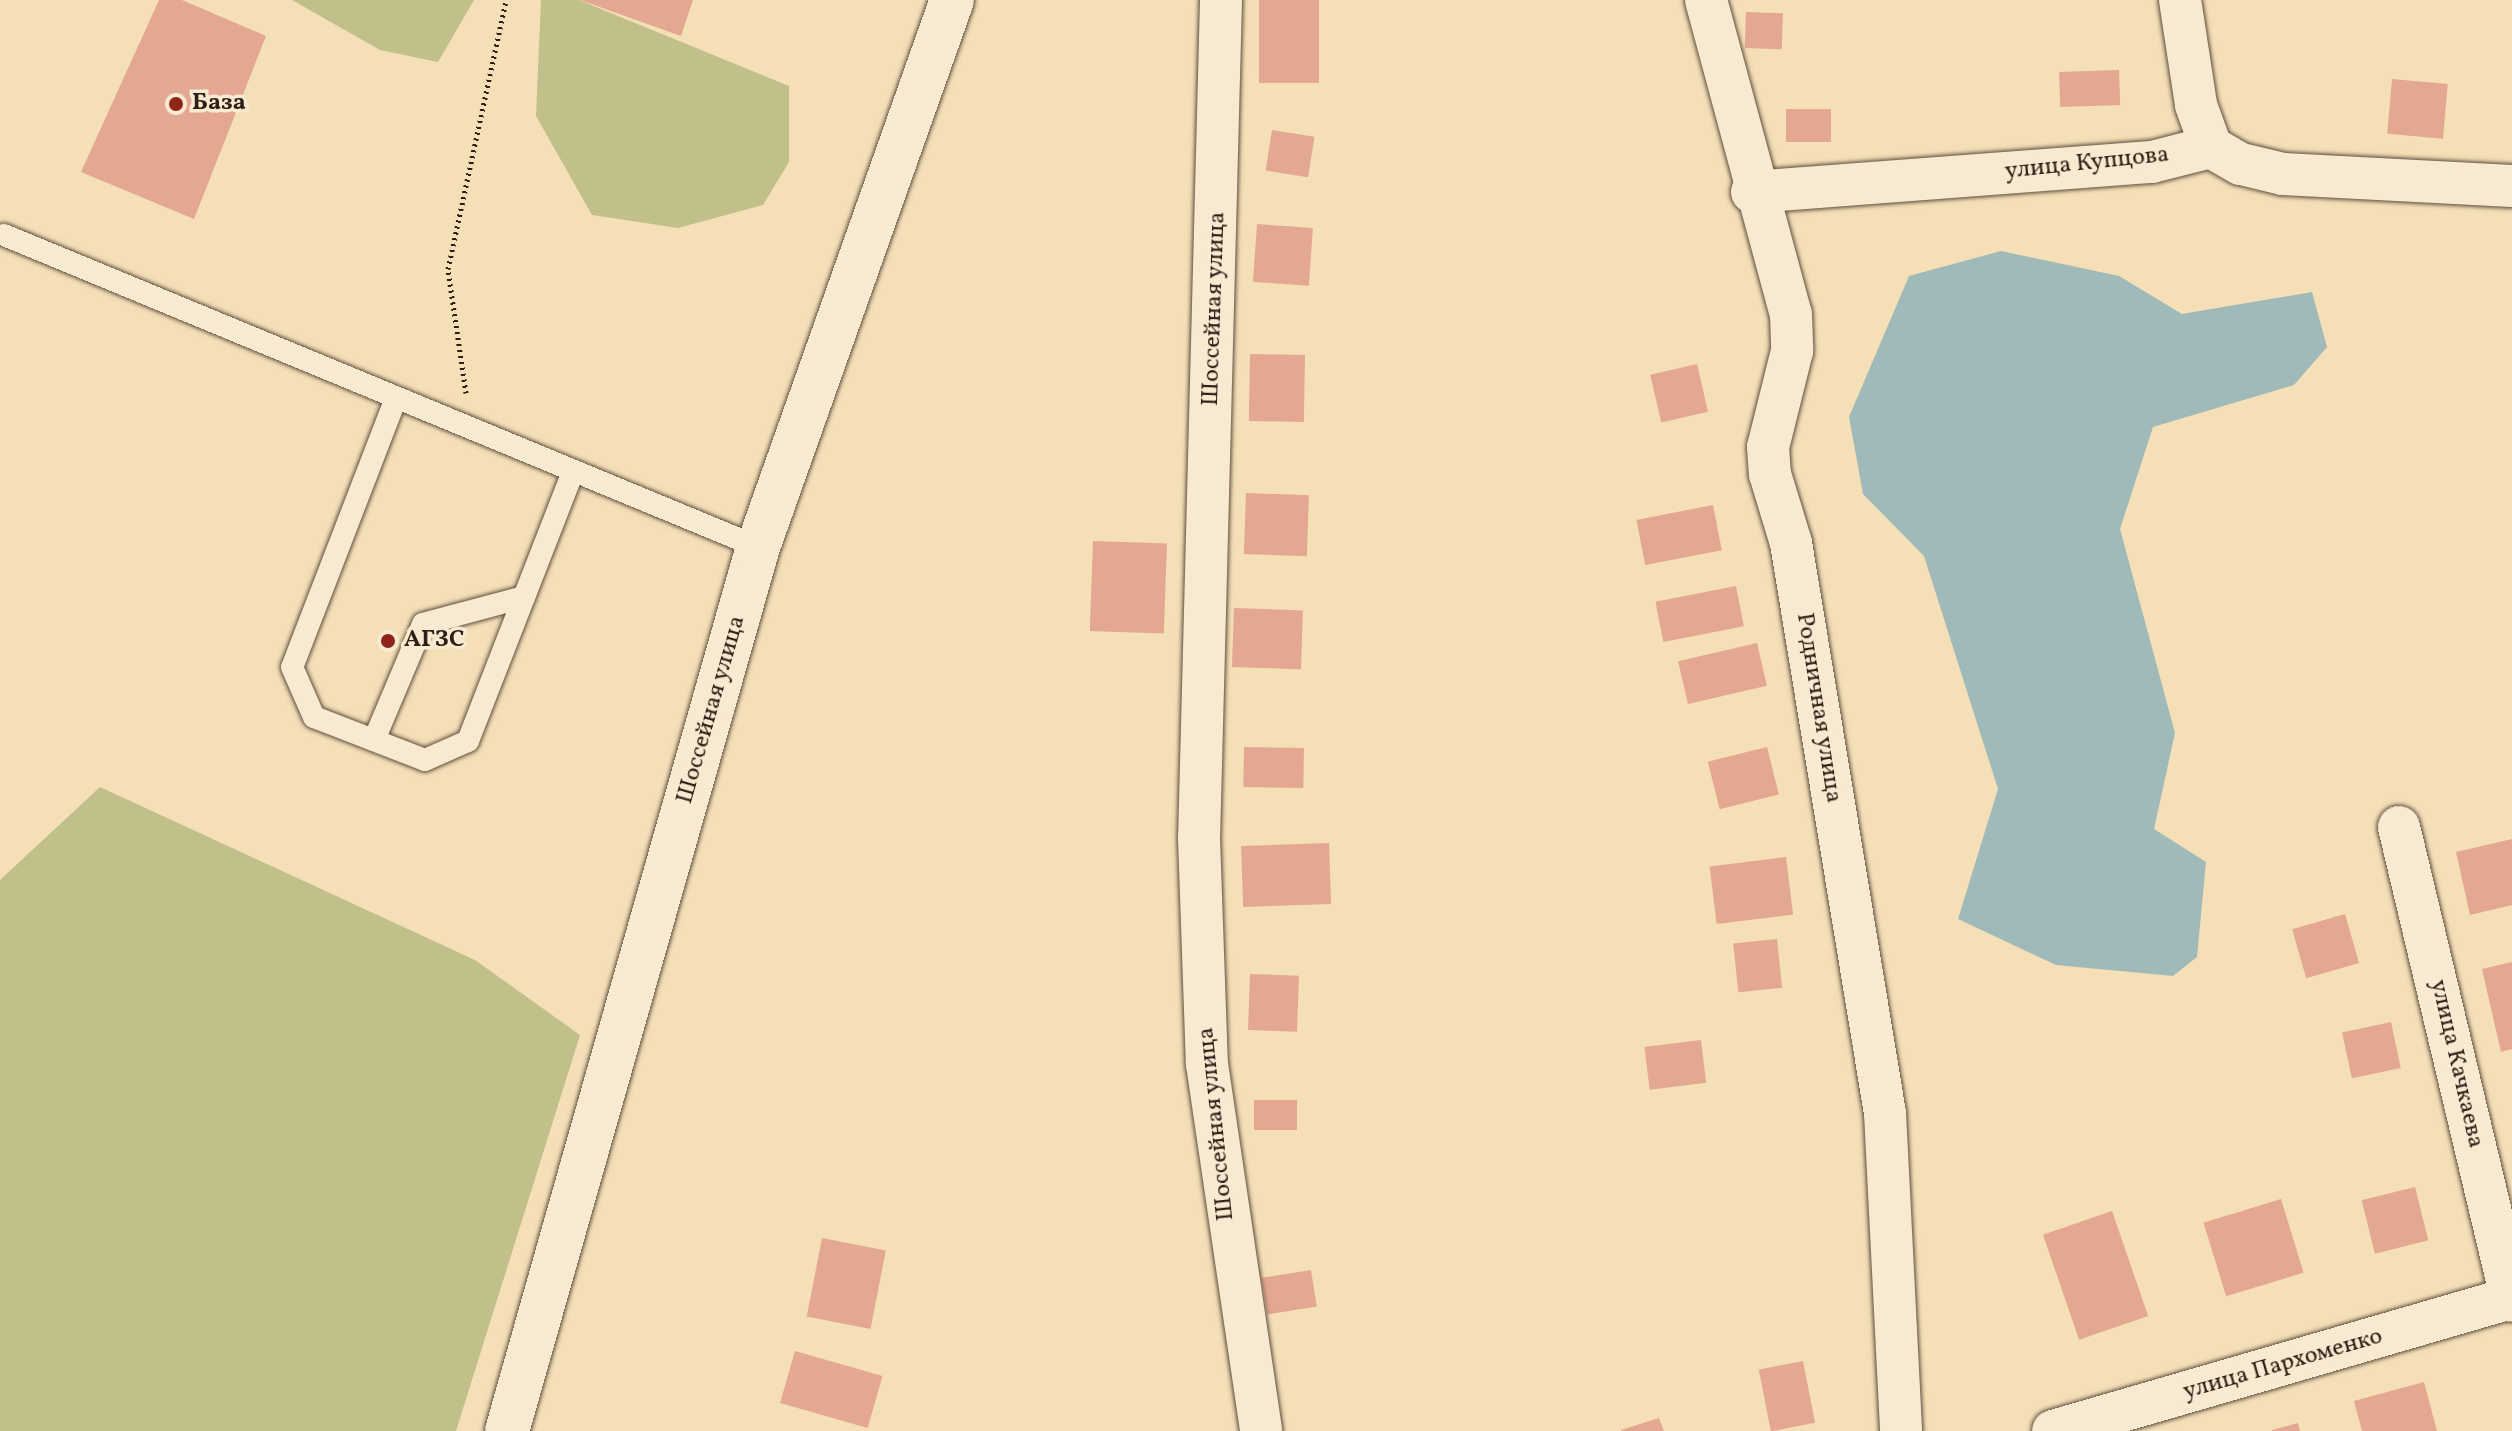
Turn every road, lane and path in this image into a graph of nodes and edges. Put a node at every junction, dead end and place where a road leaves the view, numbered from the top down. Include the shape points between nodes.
1 (506, 0) edge
2 (952, 0) edge
3 (1221, 0) edge
4 (1706, 0) edge
5 (2180, 0) edge
6 (2211, 147) junction
7 (2512, 186) edge
8 (1752, 192) junction
9 (4, 235) dead end
10 (396, 398) junction
11 (472, 429) junction
12 (573, 471) junction
13 (758, 547) junction
14 (524, 597) junction
15 (374, 740) junction
16 (2399, 827) dead end
17 (2512, 1299) edge
18 (507, 1431) edge
19 (1261, 1431) edge
20 (1901, 1431) edge
21 (2053, 1431) edge

1 - 11 path via 448,269
2 - 13 street, Шоссейная улица
3 - 19 street, Шоссейная улица via 1199,838 1207,1064
4 - 8 street, Родничная улица
5 - 6 street via 2196,105
6 - 7 street via 2241,164 2283,174
6 - 8 street, улица Купцова via 2152,162
8 - 20 street, Родничная улица via 1791,314 1792,351 1768,447 1770,474 1791,543 1885,1113
9 - 10 lane
10 - 11 lane
10 - 15 lane via 292,667 314,717
11 - 12 lane
12 - 13 lane
12 - 14 lane
13 - 18 street, Шоссейная улица
14 - 15 lane via 423,624
14 - 15 lane via 468,741 425,760
16 - 17 street, улица Качкаева
17 - 21 street, улица Пархоменко

